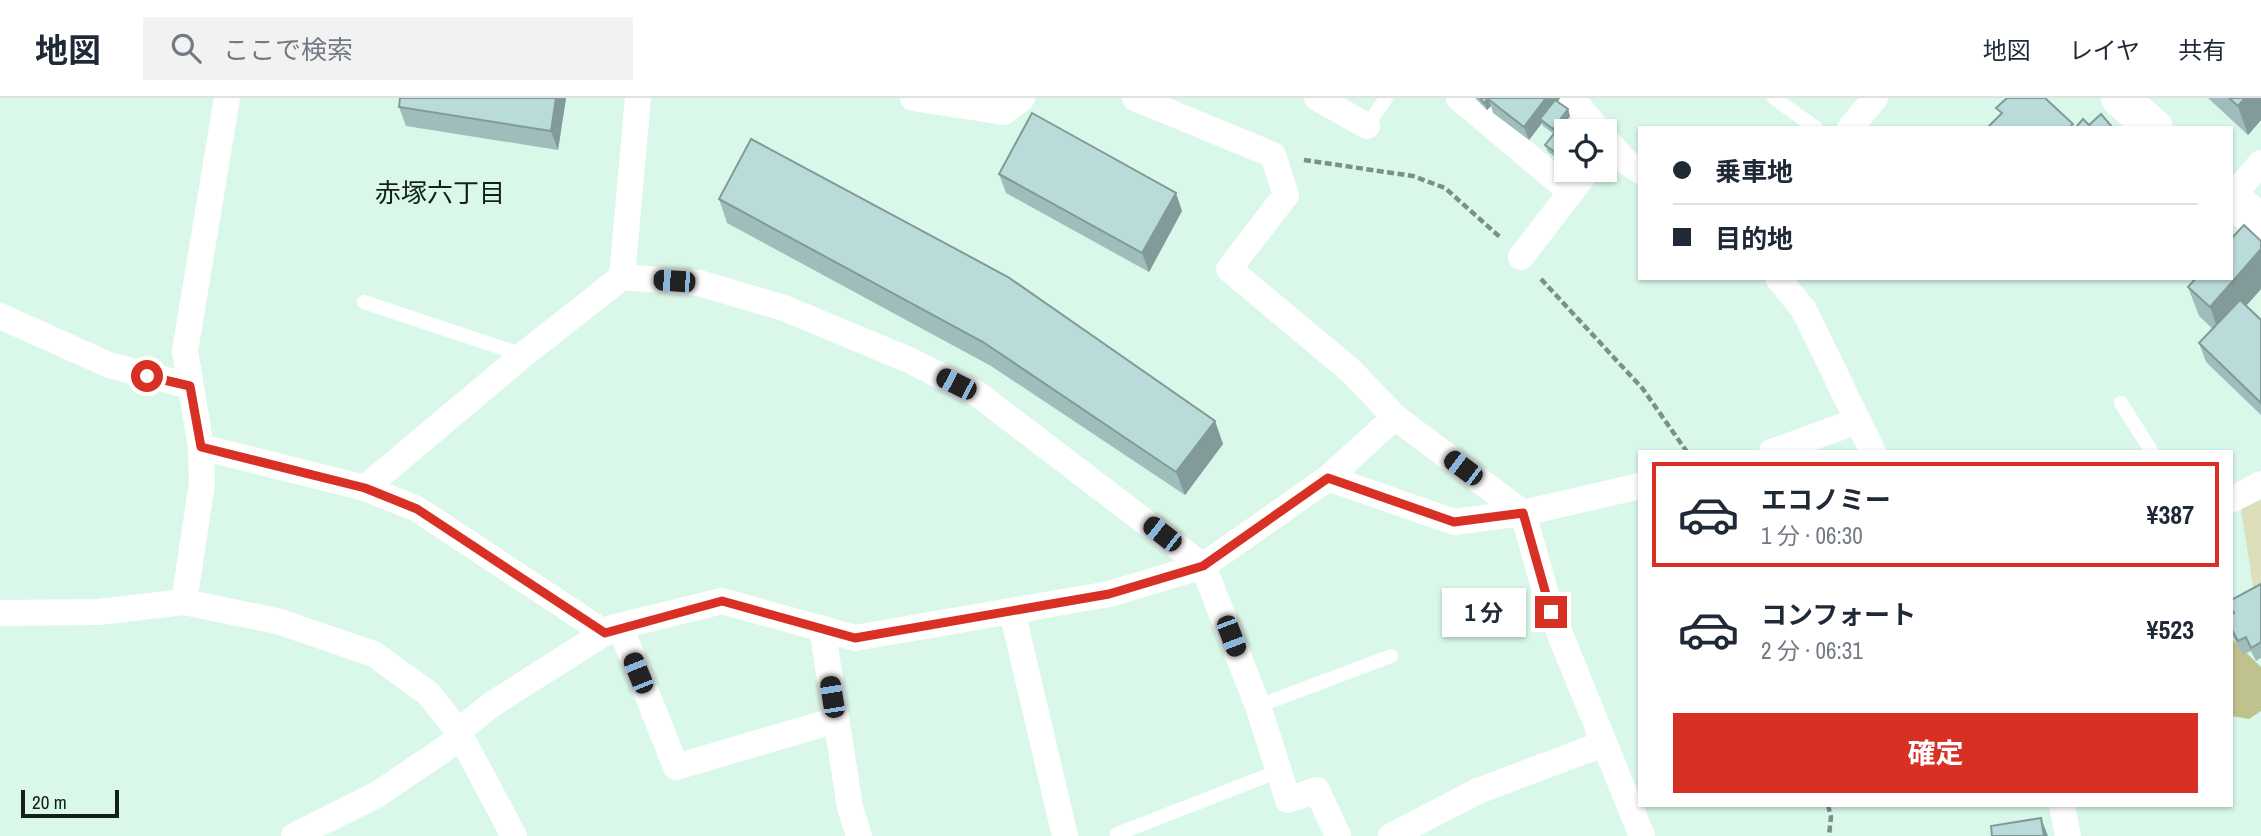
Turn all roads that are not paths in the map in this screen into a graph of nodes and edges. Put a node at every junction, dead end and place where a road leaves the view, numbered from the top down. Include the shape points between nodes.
1 (228, 98) edge
2 (638, 98) edge
3 (913, 98) edge
4 (1021, 98) edge
5 (1136, 98) edge
6 (1317, 98) edge
7 (1386, 98) edge
8 (1459, 98) edge
9 (1572, 98) edge
10 (1774, 98) edge
11 (1875, 98) edge
12 (2120, 98) edge
13 (1588, 119) edge
14 (1367, 126) joint
15 (1813, 126) edge
16 (1852, 126) edge
17 (2152, 126) edge
18 (1617, 151) edge
19 (2261, 163) edge
20 (1638, 169) edge
21 (1579, 182) edge
22 (1572, 192) junction
23 (2233, 195) edge
24 (2233, 199) edge
25 (2261, 224) edge
26 (1521, 257) dead end
27 (622, 277) junction
28 (1780, 280) edge
29 (364, 302) dead end
30 (0, 316) edge
31 (523, 355) junction
32 (190, 386) junction
33 (2121, 403) dead end
34 (1395, 417) junction
35 (1857, 421) junction
36 (201, 447) junction
37 (1777, 450) edge
38 (1872, 450) edge
39 (2151, 450) edge
40 (1328, 478) junction
41 (2261, 484) edge
42 (1638, 485) edge
43 (365, 488) junction
44 (2233, 499) edge
45 (1523, 513) junction
46 (1203, 566) junction
47 (184, 601) junction
48 (1012, 611) junction
49 (0, 613) edge
50 (822, 628) junction
51 (612, 629) junction
52 (1391, 656) dead end
53 (1258, 706) junction
54 (836, 720) junction
55 (460, 734) junction
56 (1603, 744) junction
57 (1279, 771) junction
58 (2062, 807) edge
59 (1116, 834) edge
60 (294, 836) edge
61 (514, 836) edge
62 (859, 836) edge
63 (1065, 836) edge
64 (1338, 836) edge
65 (1391, 836) edge
66 (1642, 836) edge
67 (2068, 836) edge

1 - 32 street via 185,351
2 - 27 street
3 - 4 street via 1004,112
5 - 34 street via 1273,155 1286,195 1229,269 1351,371
6 - 14 street
7 - 14 lane
8 - 22 street
9 - 13 street
10 - 15 lane
11 - 16 street
12 - 17 main road
18 - 20 street
19 - 23 street
21 - 22 street
22 - 26 street
24 - 25 main road
27 - 31 street
27 - 46 street via 699,283 784,308 908,360 979,396
28 - 35 street via 1804,310
29 - 31 lane
30 - 32 street via 109,365
31 - 43 street
32 - 36 street
33 - 39 lane
34 - 40 street
34 - 45 street
35 - 37 street
35 - 38 street
36 - 43 street
36 - 47 street via 202,483
40 - 45 street via 1454,522
40 - 46 street
41 - 44 street
42 - 45 street
43 - 51 street via 417,509
45 - 56 street via 1551,612
46 - 48 street via 1109,594
46 - 53 street
47 - 49 street via 99,612
47 - 55 street via 278,621 374,654 429,694
48 - 50 street via 855,638
48 - 63 street
50 - 51 street via 722,601
50 - 54 street
51 - 54 street via 676,767
51 - 55 street via 494,703
52 - 53 lane
53 - 57 street
54 - 62 street
55 - 60 street via 378,794
55 - 61 street
56 - 65 street via 1478,791
56 - 66 street
57 - 59 lane
57 - 64 street via 1288,800 1317,790
58 - 67 street

